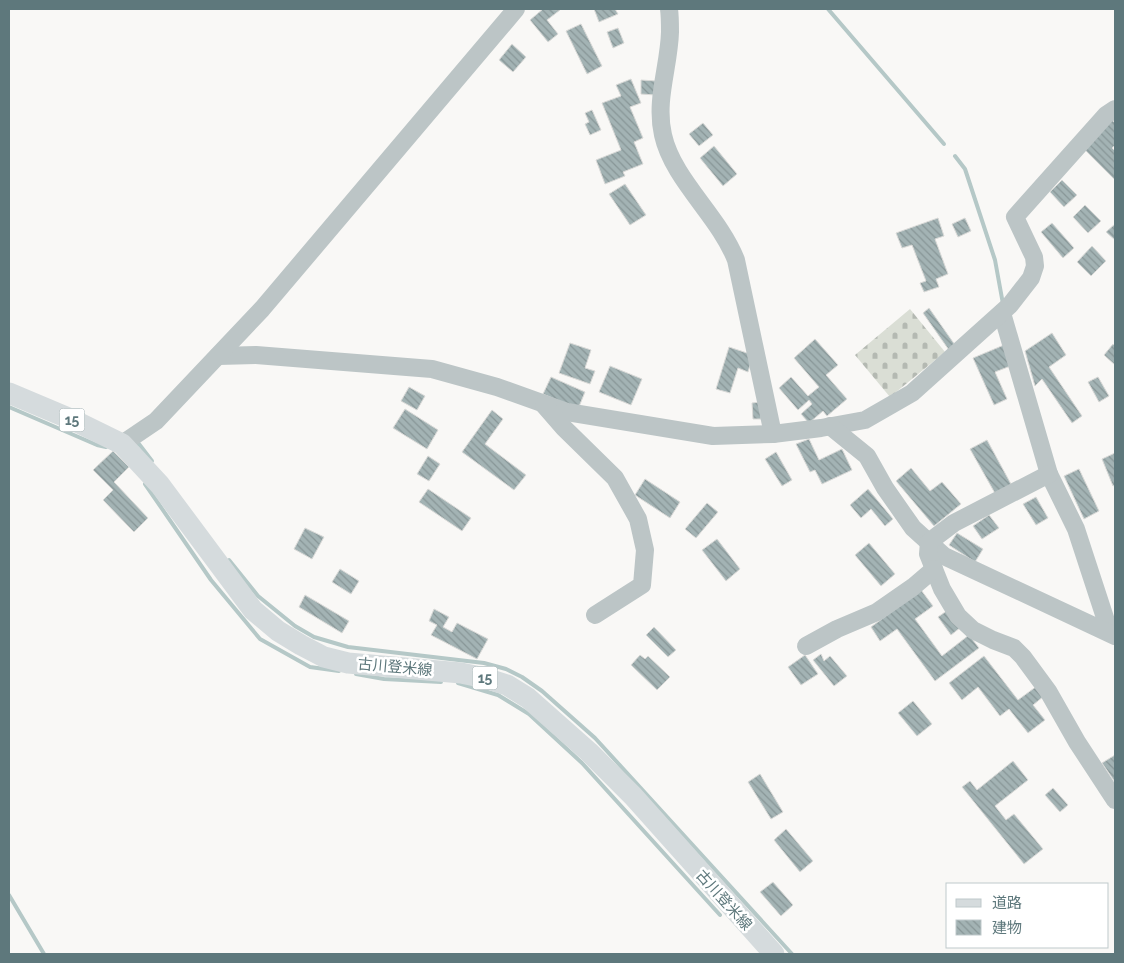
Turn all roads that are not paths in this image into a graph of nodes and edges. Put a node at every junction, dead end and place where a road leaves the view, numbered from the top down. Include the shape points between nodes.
1 (516, 9) edge
2 (669, 9) edge
3 (1115, 108) edge
4 (1005, 310) junction
5 (218, 356) junction
6 (9, 393) edge
7 (542, 403) junction
8 (830, 426) junction
9 (773, 434) junction
10 (122, 444) junction
11 (1049, 474) junction
12 (929, 542) junction
13 (934, 569) junction
14 (595, 615) dead end
15 (1112, 634) edge
16 (806, 646) dead end
17 (1115, 800) edge
18 (774, 954) edge

1 - 5 street via 262,309
2 - 9 street via 670,33 660,106 663,136 676,166 730,243
3 - 4 street via 1106,114 1015,216 1034,256 1035,266 1031,278
4 - 8 street via 912,393 865,420
4 - 11 street
5 - 7 street via 256,355 432,369
5 - 10 street via 156,421
6 - 10 main road, 古川登米線 / 15
7 - 9 street via 567,412 712,436
7 - 14 street via 615,478 638,519 645,550 642,585
8 - 9 street
8 - 12 street via 867,456 913,528
10 - 18 main road, 古川登米線 / 15 via 160,485 253,610 278,631 324,657 348,663 461,673 507,685 528,698 633,796
11 - 12 street via 954,523
11 - 15 street via 1076,530
12 - 13 street via 928,554
12 - 15 street via 944,556
13 - 16 street via 877,612
13 - 17 street via 958,616 973,630 1014,648 1023,657 1048,691

